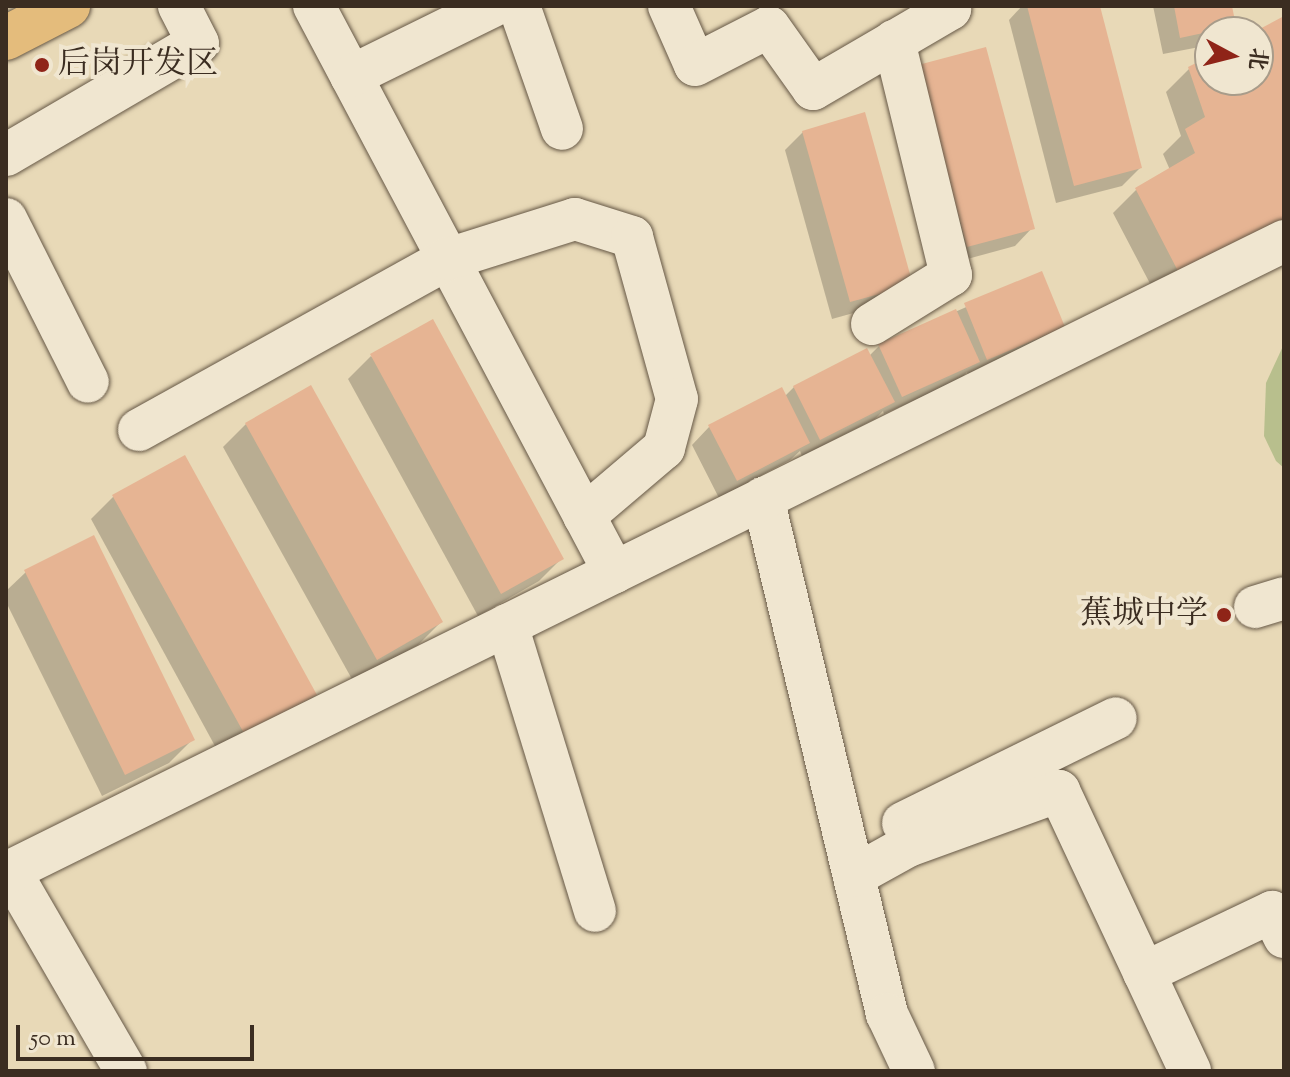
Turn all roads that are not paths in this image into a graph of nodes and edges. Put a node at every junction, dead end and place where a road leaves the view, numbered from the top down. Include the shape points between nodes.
1 (68, 6) edge
2 (179, 6) edge
3 (314, 6) edge
4 (493, 6) edge
5 (519, 6) edge
6 (669, 6) edge
7 (949, 6) edge
8 (6, 38) edge
9 (894, 41) junction
10 (351, 76) junction
11 (562, 129) dead end
12 (6, 155) edge
13 (6, 219) edge
14 (1284, 241) edge
15 (448, 259) junction
16 (872, 324) dead end
17 (88, 382) dead end
18 (139, 430) dead end
19 (763, 498) junction
20 (584, 516) junction
21 (614, 572) junction
22 (507, 625) junction
23 (1116, 718) dead end
24 (851, 863) junction
25 (8, 872) edge
26 (595, 911) dead end
27 (1284, 937) edge
28 (1144, 973) junction
29 (126, 1071) edge
30 (914, 1071) edge
31 (1190, 1071) edge

1 - 8 highway
2 - 12 street via 198,43
3 - 10 street
4 - 10 street
5 - 11 street
6 - 9 street via 695,65 769,27 813,89
7 - 9 street
9 - 16 street via 951,275
10 - 15 street
13 - 17 street
14 - 19 street
15 - 18 street
15 - 20 street
15 - 20 street via 575,219 632,237 677,399 664,448
19 - 21 street
19 - 24 street
20 - 21 street
21 - 22 street
22 - 25 street
22 - 26 street
23 - 24 street
24 - 28 street via 1059,791
24 - 30 street via 887,1014
25 - 29 street
27 - 28 street via 1272,912
28 - 31 street

